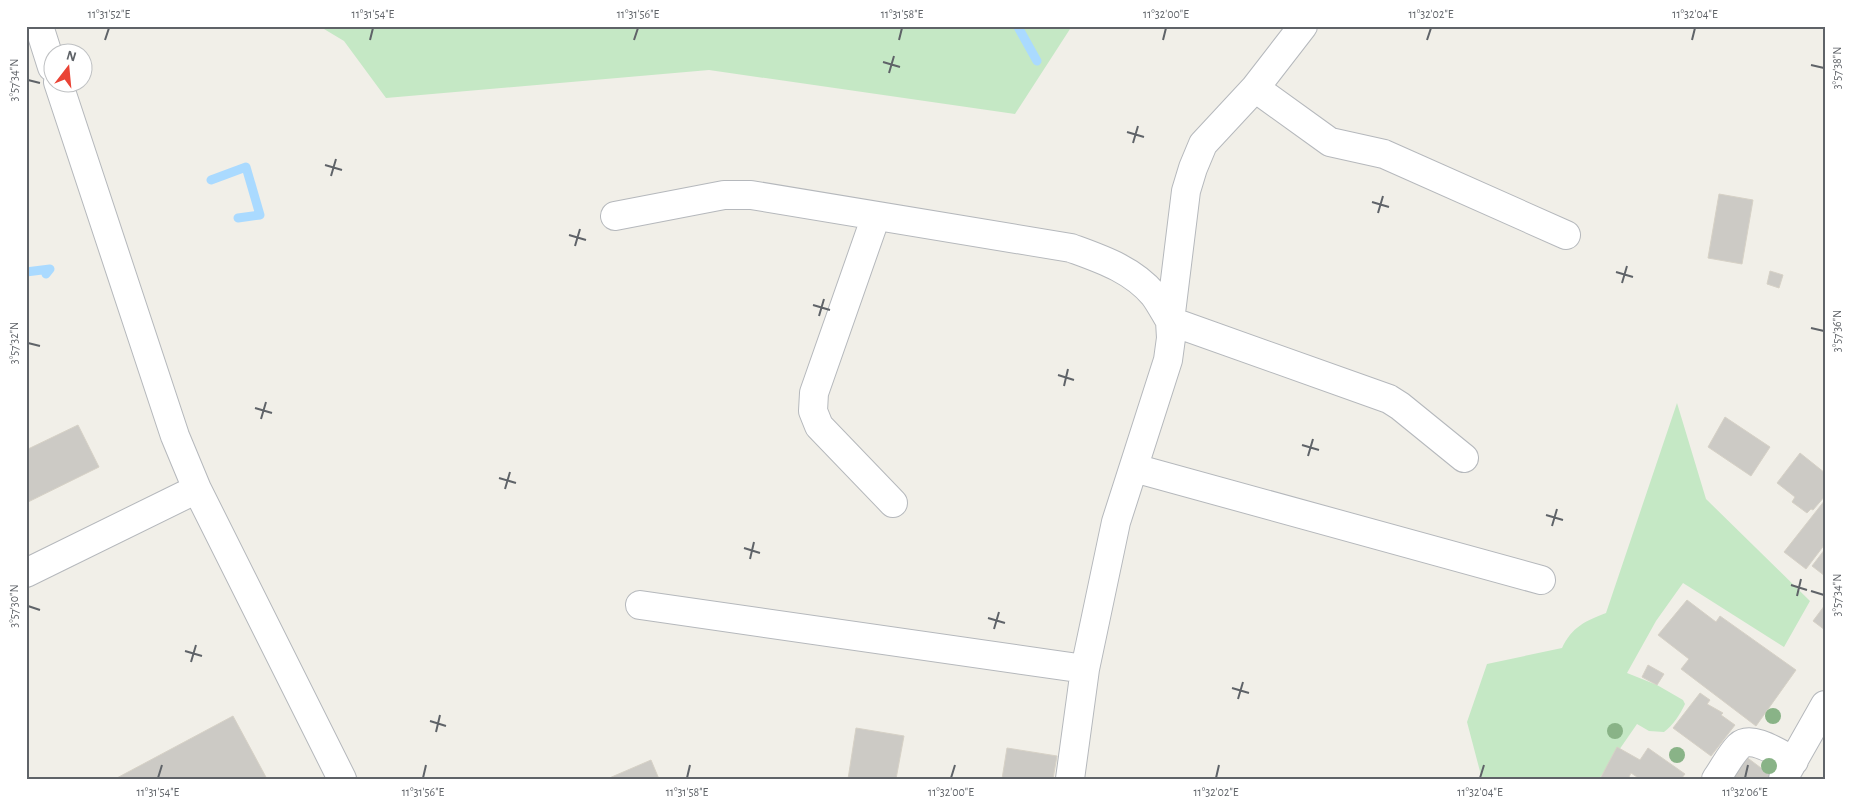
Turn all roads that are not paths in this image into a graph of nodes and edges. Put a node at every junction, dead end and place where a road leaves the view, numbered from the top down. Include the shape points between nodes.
1 (39, 26) edge
2 (1303, 26) edge
3 (44, 42) edge
4 (1255, 88) junction
5 (61, 92) edge
6 (615, 216) dead end
7 (876, 216) junction
8 (1566, 235) dead end
9 (1170, 321) junction
10 (1464, 458) dead end
11 (1134, 468) junction
12 (197, 489) junction
13 (894, 502) dead end
14 (26, 573) edge
15 (1541, 580) dead end
16 (640, 605) dead end
17 (1086, 669) junction
18 (1825, 705) edge
19 (1789, 770) edge
20 (342, 779) edge
21 (1070, 779) edge
22 (1716, 779) edge

1 - 3 street
2 - 4 street
4 - 8 street via 1330,142 1384,154
4 - 9 street via 1203,144 1193,168 1186,191
5 - 12 street via 176,436
6 - 7 street via 724,195 751,195
7 - 9 street via 1071,248 1111,263 1136,277 1154,295
7 - 13 street via 814,394 814,411 819,426
9 - 10 street via 1389,399
9 - 11 street via 1168,360
11 - 15 street
11 - 17 street via 1116,522
12 - 14 street
12 - 20 street
16 - 17 street
17 - 21 street
18 - 19 street
19 - 22 street via 1754,742 1747,742 1740,745

